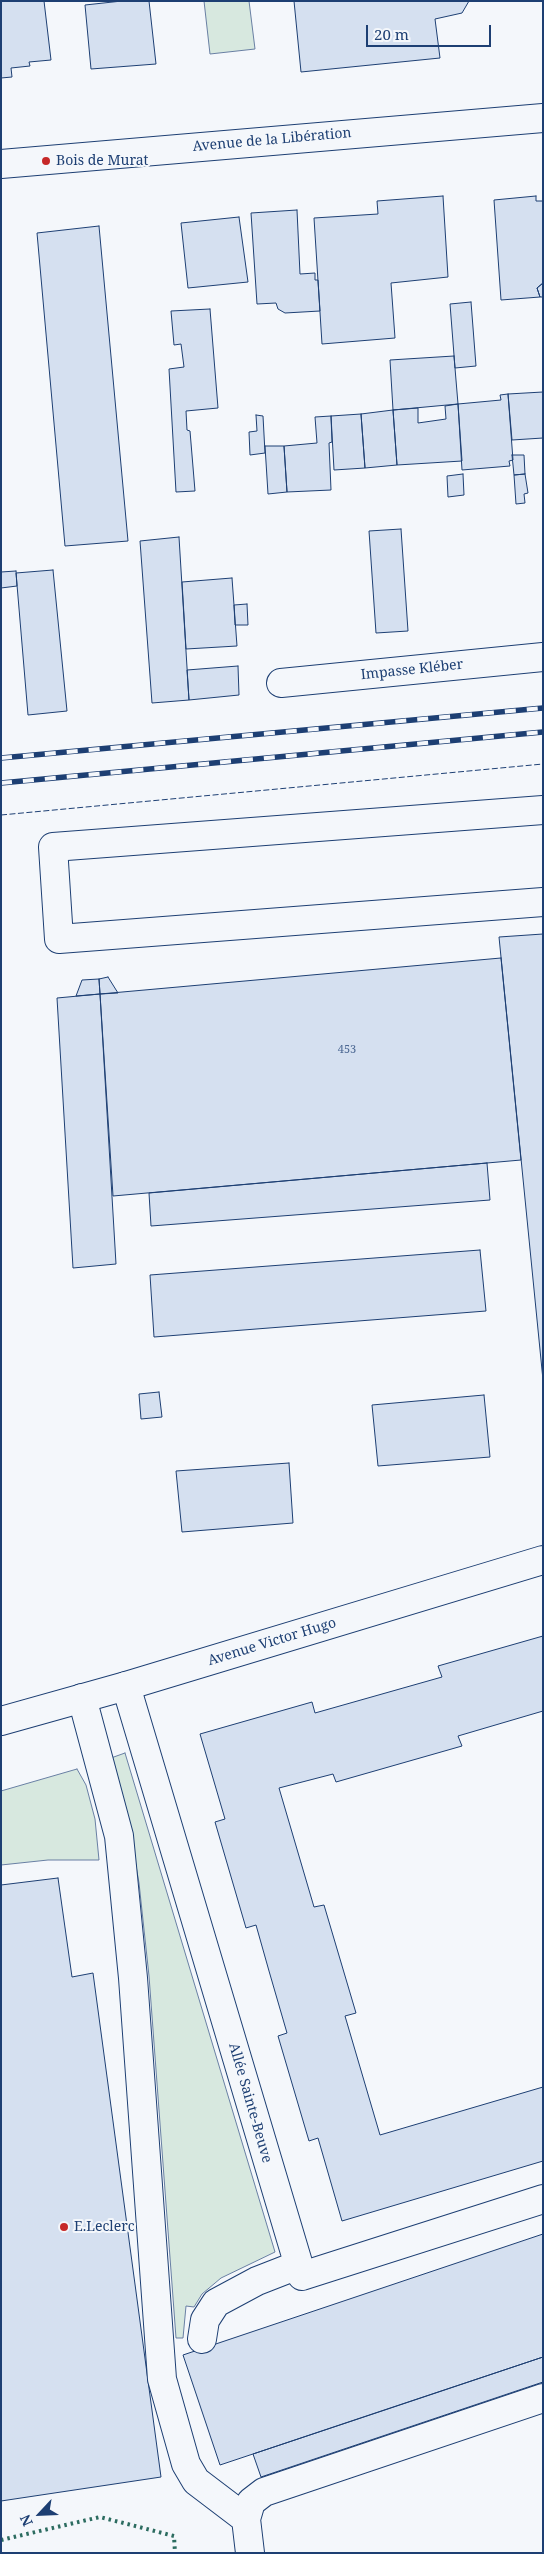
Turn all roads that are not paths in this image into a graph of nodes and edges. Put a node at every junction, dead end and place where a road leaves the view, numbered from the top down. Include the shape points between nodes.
1 (543, 118) edge
2 (1, 164) edge
3 (543, 657) edge
4 (281, 683) dead end
5 (543, 810) edge
6 (543, 902) edge
7 (543, 1560) edge
8 (126, 1686) junction
9 (82, 1698) junction
10 (1, 1721) edge
11 (543, 2199) edge
12 (298, 2265) junction
13 (202, 2339) dead end
14 (543, 2398) edge
15 (246, 2519) junction
16 (250, 2553) edge

1 - 2 main road, Avenue de la Libération
3 - 4 main road, Impasse Kléber
5 - 6 main road via 53,847 59,939
7 - 8 main road, Avenue Victor Hugo
8 - 9 main road, Avenue Victor Hugo
8 - 12 main road, Allée Sainte-Beuve
9 - 10 main road, Avenue Victor Hugo
9 - 15 main road via 118,1836 133,1978 162,2379 186,2464 196,2481
11 - 12 main road via 302,2276
12 - 13 main road via 257,2281 216,2303 205,2320
14 - 15 main road via 264,2492 251,2502
15 - 16 main road

